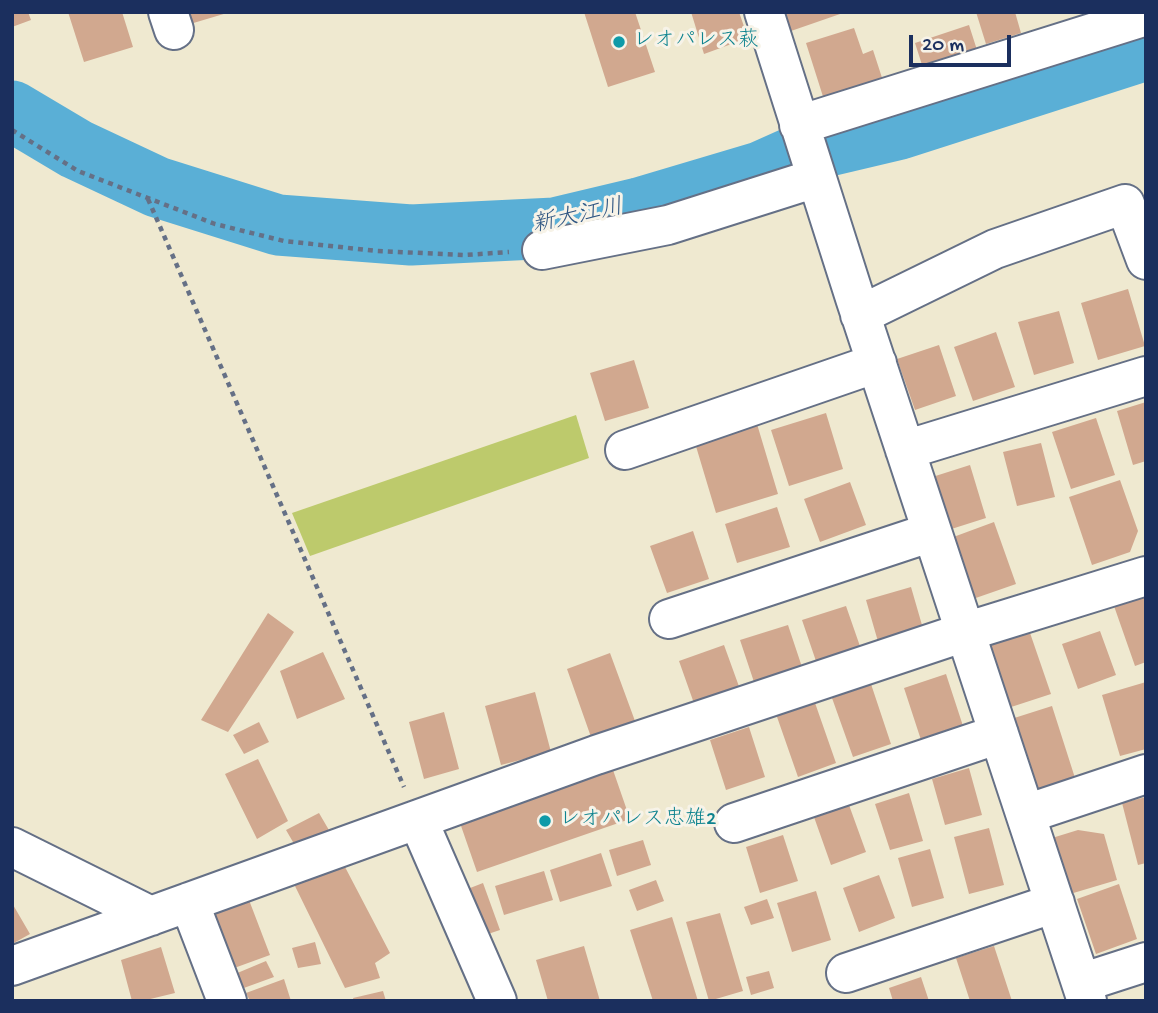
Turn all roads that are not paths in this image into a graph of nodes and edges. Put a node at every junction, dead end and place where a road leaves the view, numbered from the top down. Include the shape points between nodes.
1 (764, 12) edge
2 (1146, 16) edge
3 (808, 153) junction
4 (542, 250) road end
5 (1146, 260) edge
6 (858, 307) junction
7 (877, 363) junction
8 (1146, 376) edge
9 (625, 450) dead end
10 (905, 450) junction
11 (932, 532) junction
12 (1146, 576) edge
13 (669, 619) dead end
14 (965, 632) junction
15 (999, 734) junction
16 (1146, 774) edge
17 (1026, 814) junction
18 (418, 820) junction
19 (734, 823) dead end
20 (12, 848) edge
21 (190, 902) junction
22 (1055, 903) junction
23 (151, 916) junction
24 (1146, 962) edge
25 (12, 966) edge
26 (846, 973) dead end
27 (1084, 992) edge
28 (227, 1001) edge
29 (497, 1001) edge

1 - 3 street
2 - 3 street
3 - 4 street via 668,225
3 - 6 street
5 - 6 street via 1125,204 995,249
6 - 7 street
7 - 9 street
7 - 10 street
8 - 10 street
10 - 11 street
11 - 13 street
11 - 14 street
12 - 14 street
14 - 15 street
14 - 18 street via 596,755
15 - 17 street
15 - 19 street
16 - 17 street
17 - 22 street
18 - 21 street
18 - 29 street
20 - 23 street
21 - 23 street
21 - 28 street
22 - 26 street
22 - 27 street
23 - 25 street
24 - 27 street

